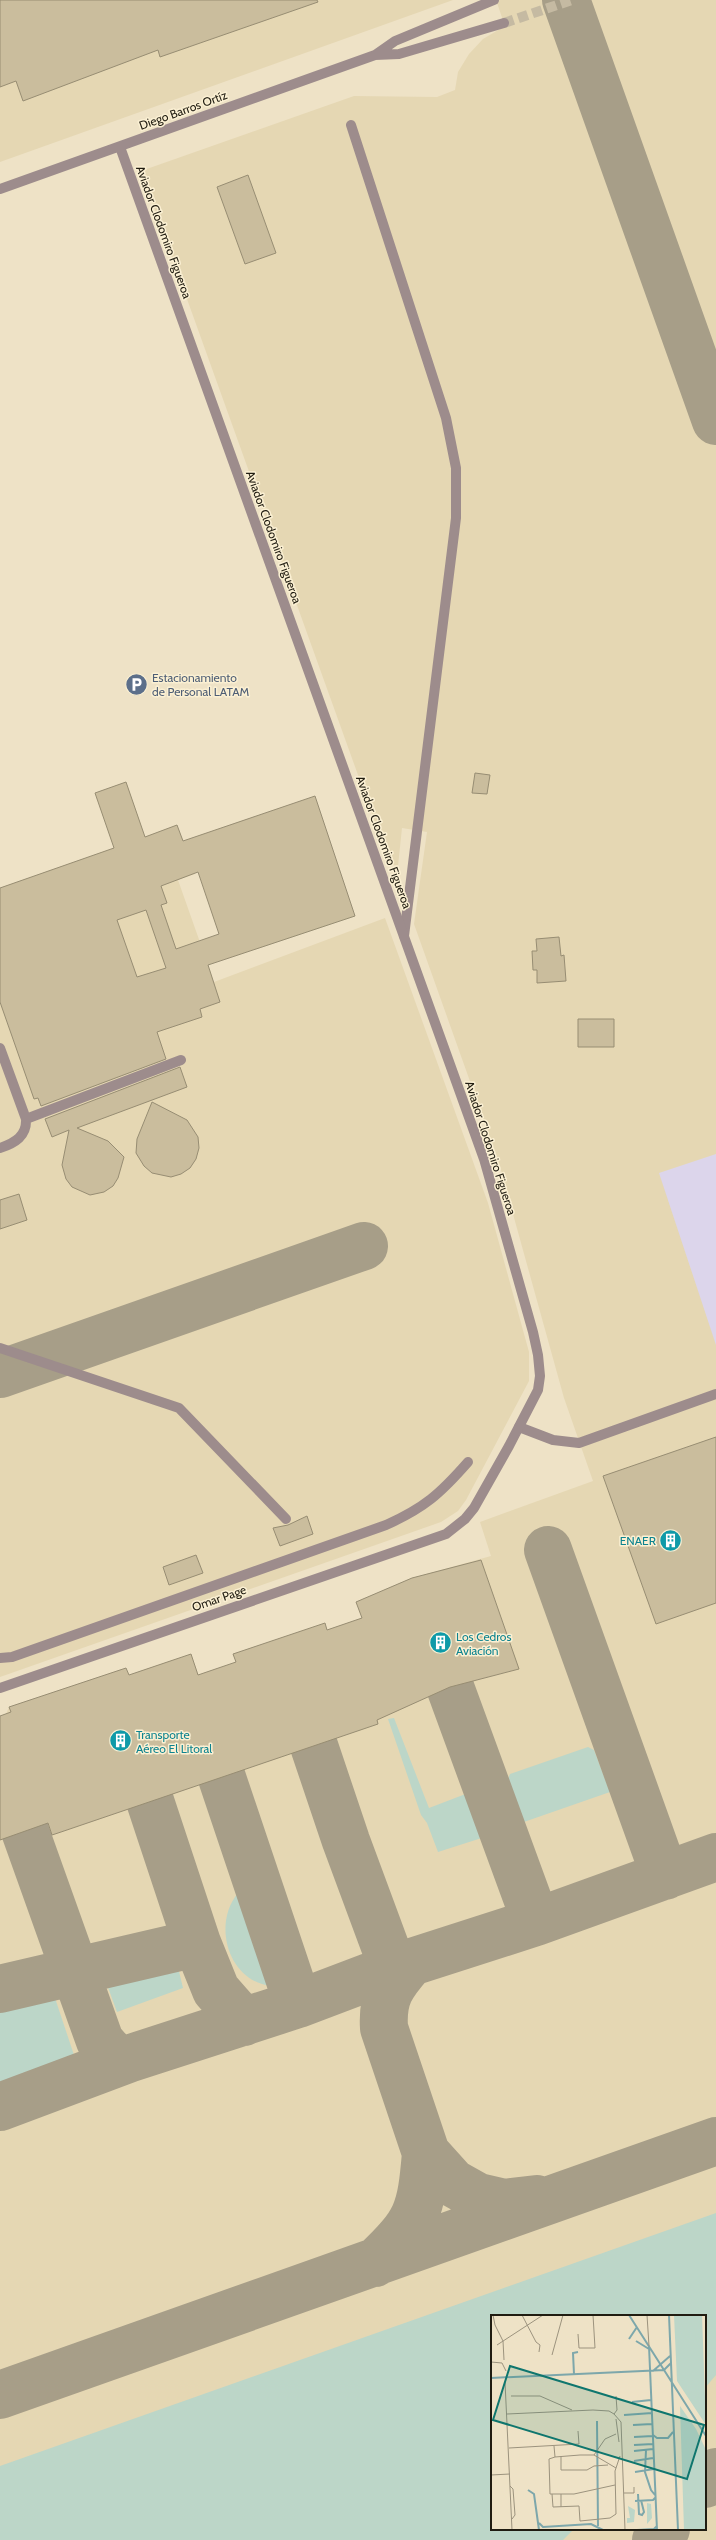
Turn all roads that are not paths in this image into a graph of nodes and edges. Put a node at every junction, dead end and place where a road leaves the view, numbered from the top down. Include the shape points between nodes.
1 (494, 0) edge
2 (504, 22) tunnel mouth
3 (376, 54) junction
4 (351, 125) dead end
5 (120, 147) junction
6 (0, 189) edge
7 (404, 936) junction
8 (0, 1048) edge
9 (181, 1060) dead end
10 (26, 1119) junction
11 (0, 1148) edge
12 (0, 1348) edge
13 (716, 1394) edge
14 (519, 1427) junction
15 (468, 1462) dead end
16 (286, 1519) dead end
17 (446, 1534) joint
18 (0, 1658) edge
19 (0, 1688) edge

1 - 3 street, Diego Barros Ortíz via 395,41
2 - 3 street, Diego Barros Ortíz via 399,54
3 - 5 street, Diego Barros Ortíz
4 - 7 street via 446,418 456,468 456,518
5 - 6 street, Diego Barros Ortíz
5 - 7 street, Aviador Clodomiro Figueroa
7 - 14 street, Aviador Clodomiro Figueroa via 484,1159 538,1355 538,1390
8 - 10 street
9 - 10 street
10 - 11 street via 27,1129 23,1136
12 - 16 street via 179,1408
13 - 14 street via 579,1443 553,1440
14 - 17 street, Aviador Clodomiro Figueroa via 474,1508
15 - 18 street via 437,1496 416,1511 386,1525 91,1630 12,1657
17 - 19 street, Omar Page

